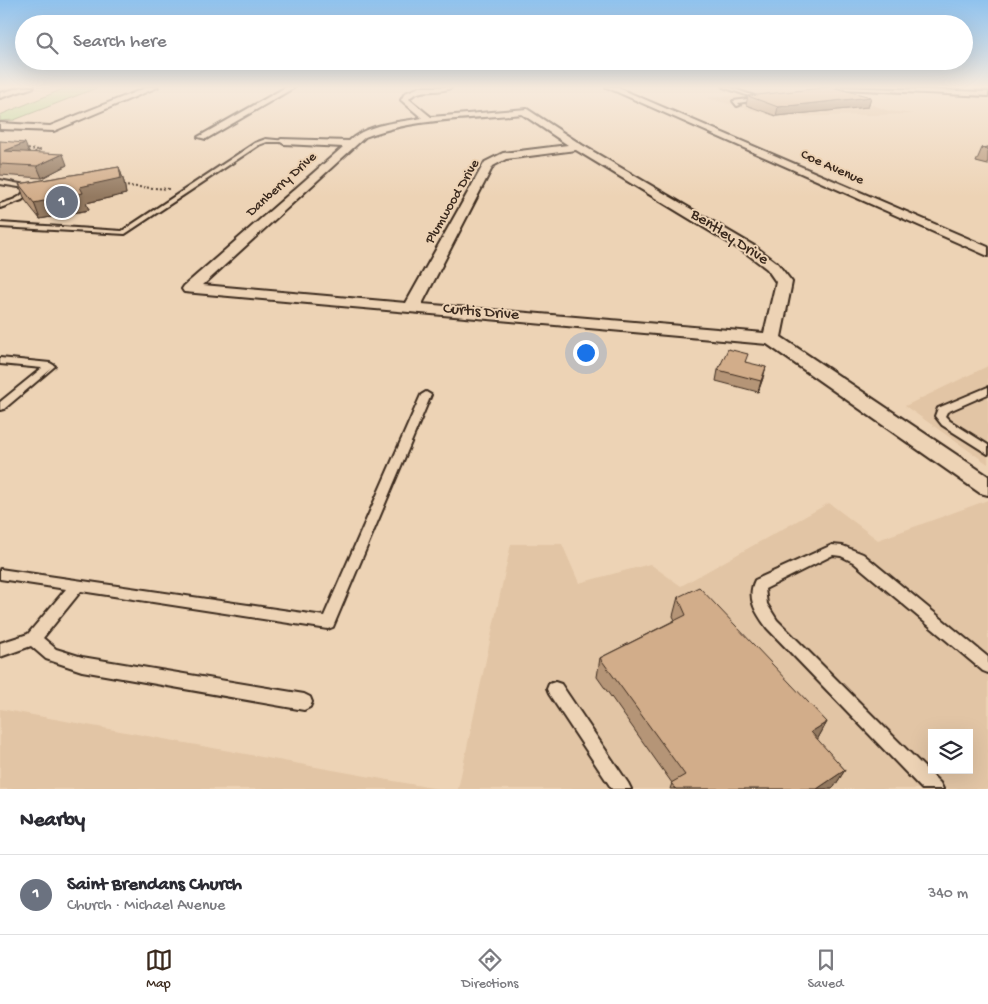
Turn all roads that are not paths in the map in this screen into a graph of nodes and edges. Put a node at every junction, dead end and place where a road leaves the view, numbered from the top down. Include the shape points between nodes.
1 (64, 124) edge
2 (226, 124) edge
3 (406, 124) edge
4 (543, 124) edge
5 (694, 124) edge
6 (0, 126) edge
7 (203, 137) dead end
8 (284, 141) joint
9 (350, 144) junction
10 (578, 147) junction
11 (0, 182) edge
12 (11, 183) junction
13 (0, 188) edge
14 (0, 206) edge
15 (0, 226) edge
16 (988, 252) edge
17 (190, 289) joint
18 (412, 307) junction
19 (772, 339) junction
20 (0, 360) edge
21 (988, 390) edge
22 (426, 395) dead end
23 (0, 406) edge
24 (987, 449) edge
25 (988, 487) edge
26 (0, 574) edge
27 (78, 586) junction
28 (33, 639) junction
29 (0, 650) edge
30 (988, 666) edge
31 (554, 690) dead end
32 (304, 702) dead end
33 (622, 789) edge
34 (934, 789) edge

1 - 6 street via 51,129
2 - 7 street
3 - 9 street, Danberry Drive via 380,128
4 - 10 street, Bentley Drive
5 - 16 street, Coe Avenue
8 - 9 street
8 - 15 lane via 266,140 256,144 123,233
9 - 17 street, Danberry Drive
10 - 18 street, Plumwood Drive via 503,156 489,164
10 - 19 street, Bentley Drive via 751,250 772,266 784,282
11 - 12 lane
12 - 13 lane
12 - 14 lane via 28,187 27,194
17 - 18 street, Curtis Drive
18 - 19 street, Curtis Drive
19 - 25 street
20 - 23 lane via 50,366
21 - 24 lane via 942,410 940,416
22 - 27 lane via 328,623
26 - 27 lane
27 - 28 lane
28 - 29 lane
28 - 32 lane via 51,654 82,664
30 - 34 lane via 858,558 844,551 832,550 760,584 760,607 772,624
31 - 33 lane

